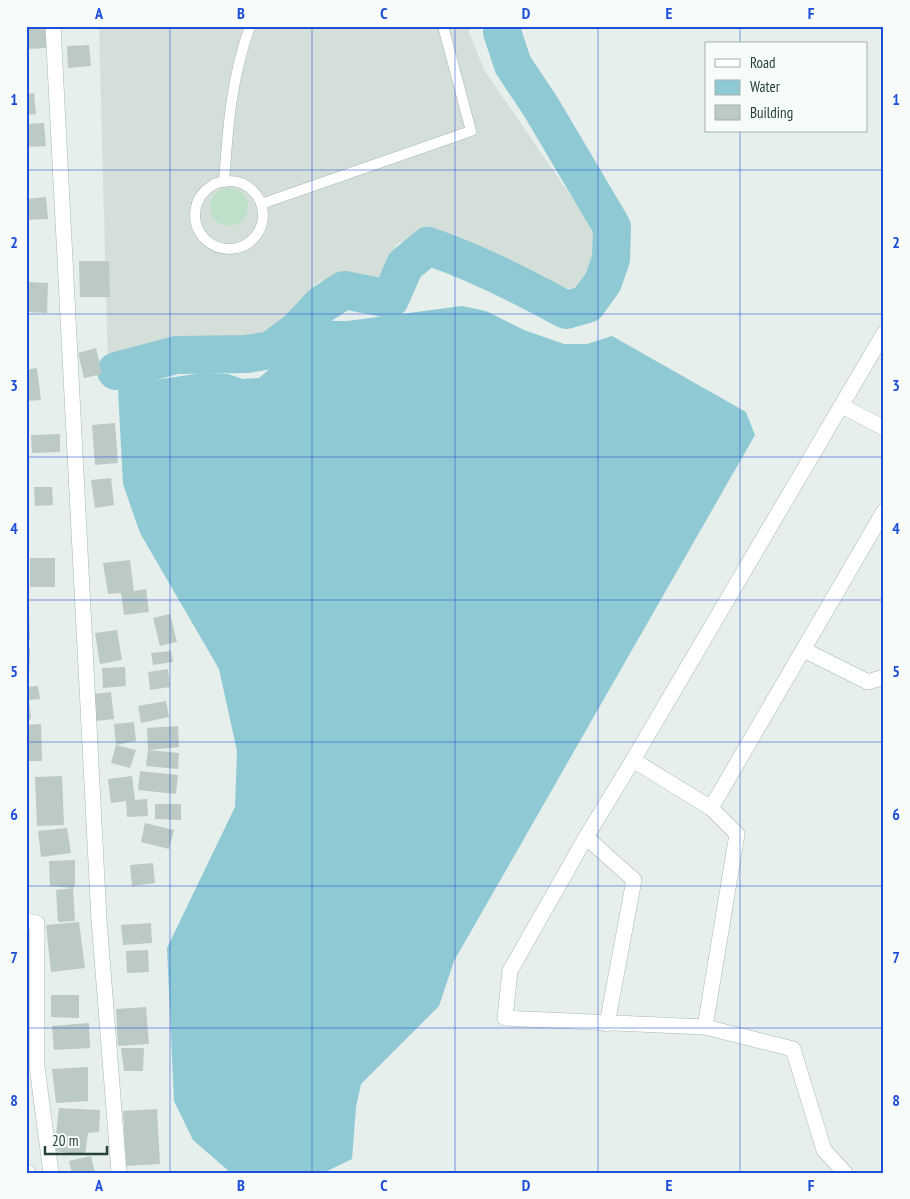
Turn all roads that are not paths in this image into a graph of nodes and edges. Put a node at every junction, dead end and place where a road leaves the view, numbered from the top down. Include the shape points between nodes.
1 (53, 26) edge
2 (250, 26) edge
3 (443, 26) edge
4 (224, 182) junction
5 (261, 204) junction
6 (884, 333) edge
7 (842, 406) junction
8 (884, 428) edge
9 (884, 511) edge
10 (804, 650) junction
11 (884, 677) edge
12 (633, 760) junction
13 (711, 808) junction
14 (586, 837) junction
15 (26, 921) edge
16 (607, 1024) junction
17 (705, 1027) junction
18 (31, 1066) edge
19 (51, 1173) edge
20 (119, 1173) edge
21 (845, 1173) edge

1 - 20 street via 99,920
2 - 4 lane via 233,85
3 - 5 lane via 471,131
4 - 5 lane via 246,186
4 - 5 lane via 204,192 195,212 200,234 208,242 228,249 248,243 261,226
6 - 7 street
7 - 8 street
7 - 12 street
9 - 10 street
10 - 11 street via 868,682
10 - 13 street
12 - 13 street
12 - 14 street
13 - 17 street via 737,834
14 - 16 street via 634,880
14 - 16 street via 510,971 505,1018
15 - 18 street via 37,923
16 - 17 street
17 - 21 street via 793,1049 824,1150
18 - 19 street

